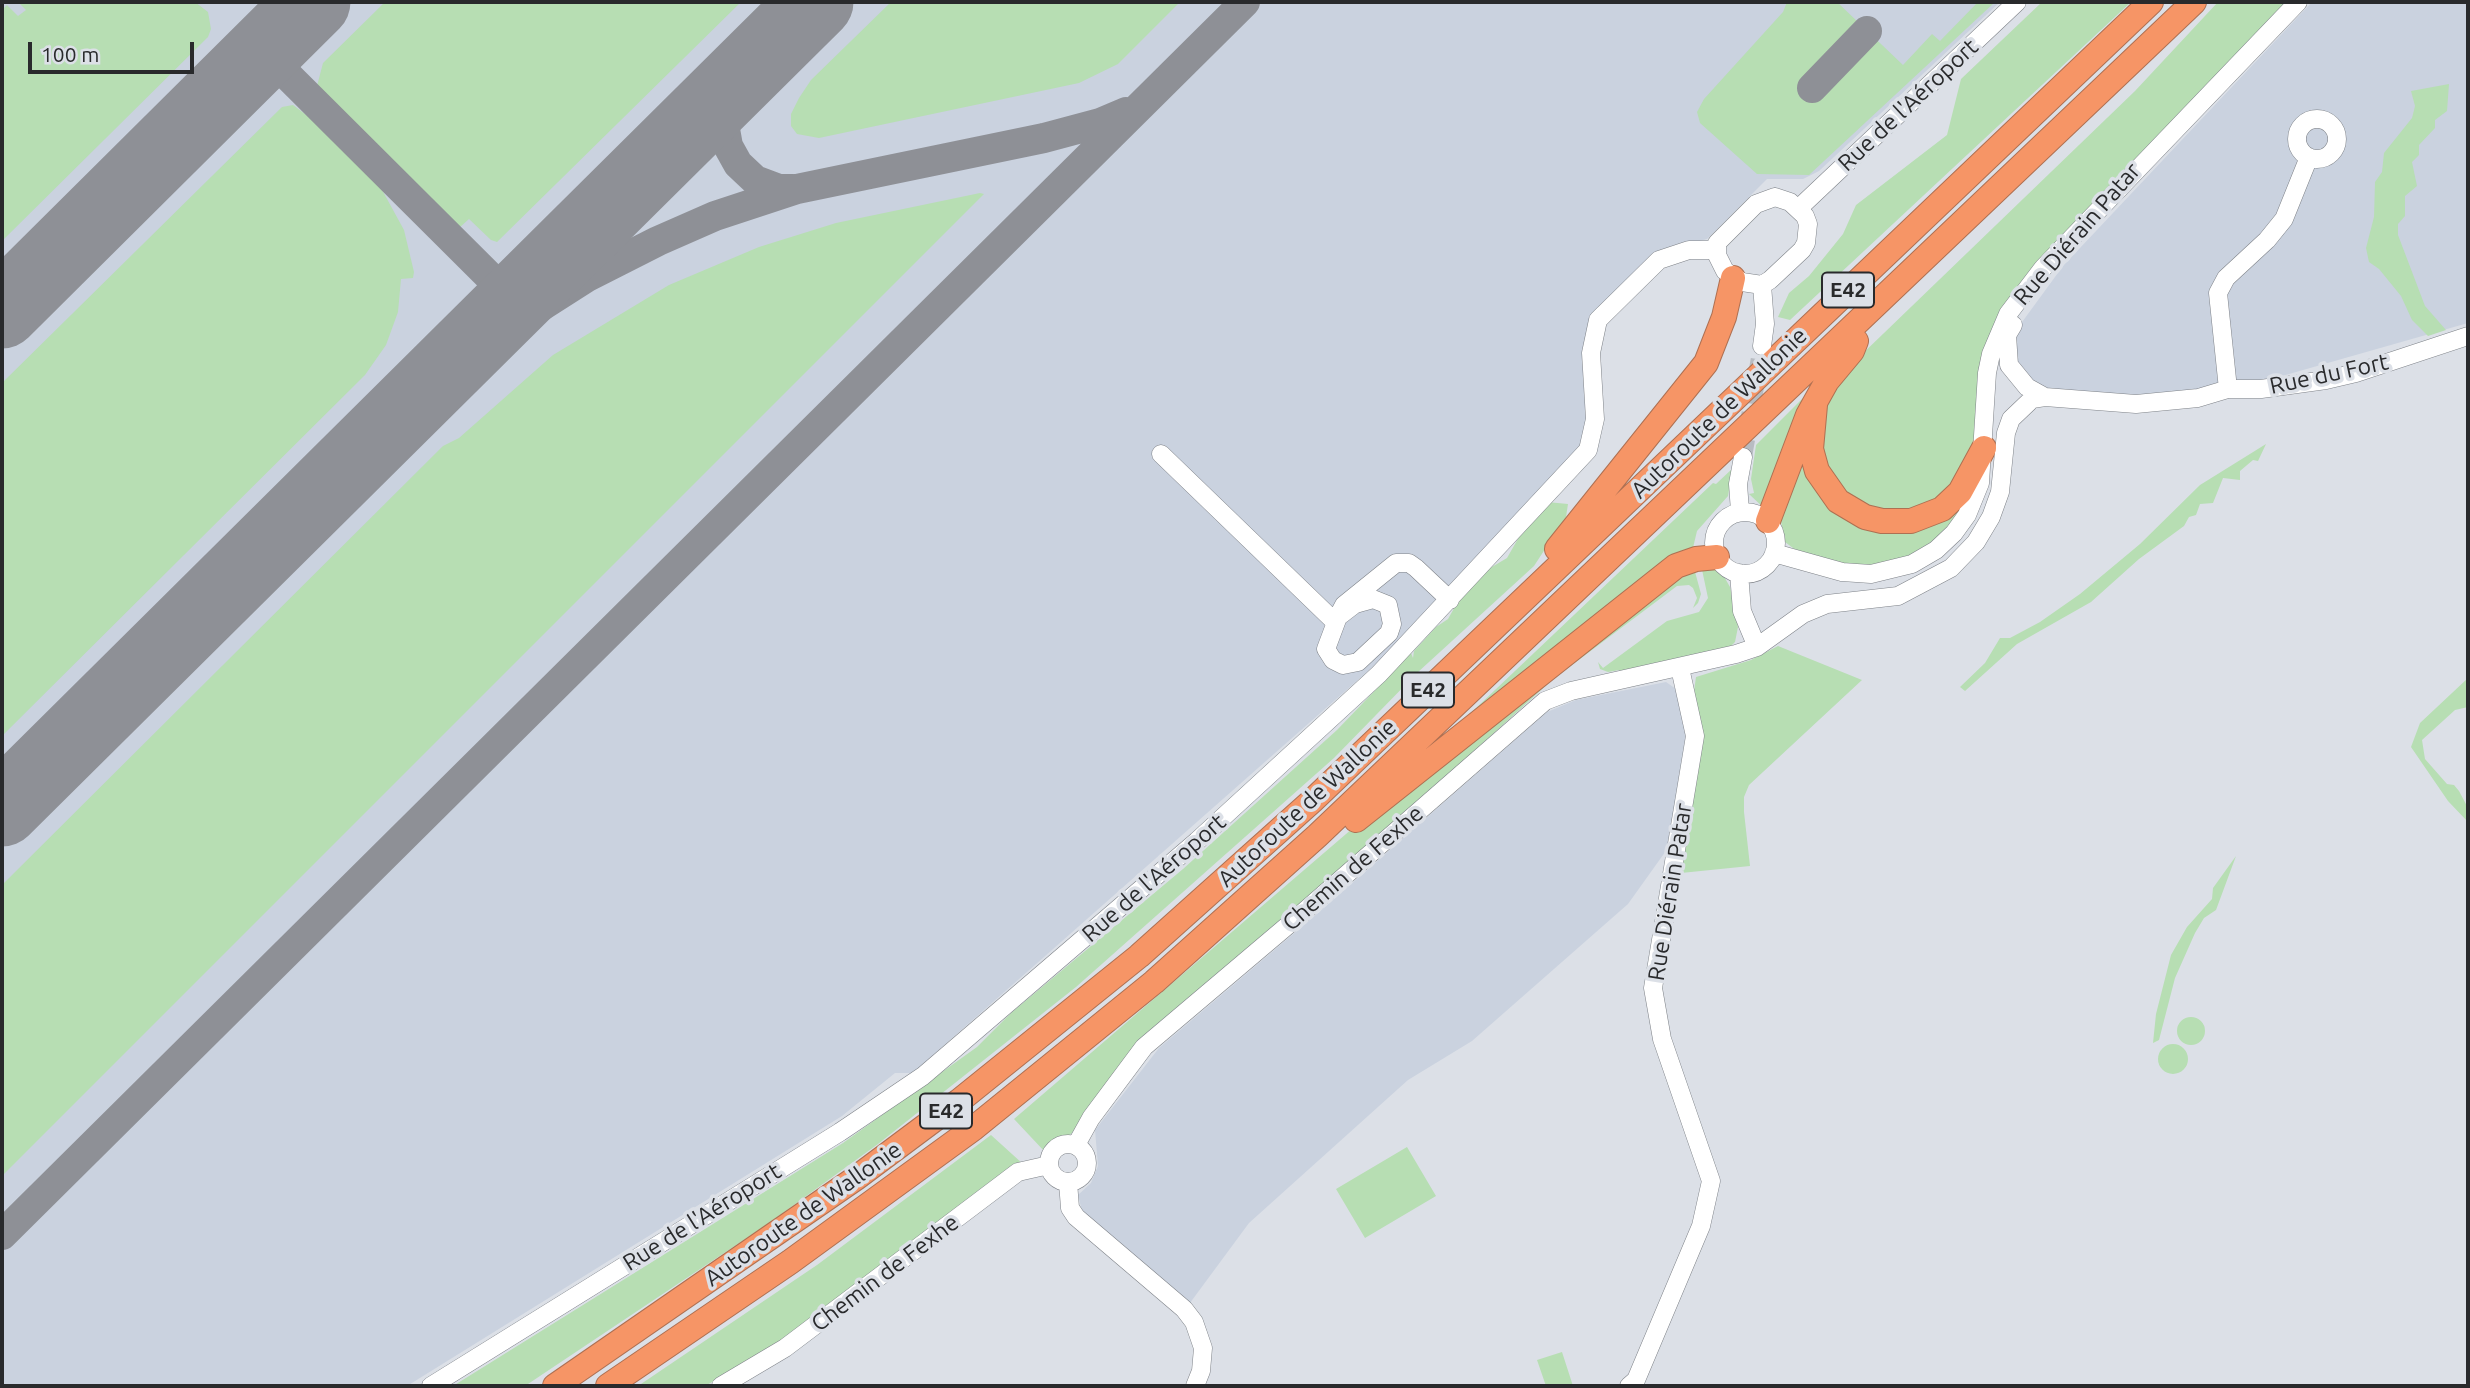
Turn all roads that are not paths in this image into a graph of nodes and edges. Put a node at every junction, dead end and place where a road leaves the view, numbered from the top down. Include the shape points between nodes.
1 (2017, 2) edge
2 (2151, 2) edge
3 (2194, 2) edge
4 (2298, 2) edge
5 (2309, 157) dead end
6 (1799, 208) junction
7 (1716, 250) junction
8 (2043, 268) junction
9 (1733, 278) junction
10 (1762, 285) junction
11 (1867, 314) junction
12 (2468, 336) edge
13 (1762, 346) tunnel mouth
14 (2228, 389) junction
15 (2045, 397) junction
16 (1815, 405) junction
17 (1984, 448) junction
18 (1161, 454) dead end
19 (1743, 457) tunnel mouth
20 (1741, 511) junction
21 (1768, 521) junction
22 (1774, 553) junction
23 (1717, 557) junction
24 (1739, 573) junction
25 (1545, 580) junction
26 (1450, 600) junction
27 (1757, 647) junction
28 (1680, 668) junction
29 (1317, 836) junction
30 (1076, 1145) junction
31 (1049, 1165) junction
32 (1068, 1182) junction
33 (431, 1386) edge
34 (555, 1386) edge
35 (608, 1386) edge
36 (721, 1386) edge
37 (1195, 1386) edge
38 (1629, 1386) edge

1 - 6 street, Rue de l'Aéroport
2 - 25 highway, Autoroute de Wallonie / E42
3 - 11 highway, Autoroute de Wallonie / E42
4 - 8 street, Rue Diérain Patar
5 - 14 street via 2284,219 2225,278 2218,293
6 - 7 street via 1783,198 1763,199 1719,238
6 - 10 street via 1808,224 1806,243
7 - 9 street
7 - 26 street, Rue de l'Aéroport via 1689,250 1659,260 1598,320 1591,353 1595,419 1588,450
8 - 15 street via 2038,288 2007,335 2006,354 2016,377
8 - 17 street, Rue Diérain Patar via 2008,314 1991,354
9 - 10 street
9 - 25 highway via 1706,363 1551,555
10 - 13 street
11 - 16 highway via 1852,351
11 - 29 highway, Autoroute de Wallonie / E42
12 - 14 street, Rue du Fort via 2326,380
14 - 15 street, Rue du Fort via 2198,398 2136,404
15 - 27 street via 2032,399 2011,419 2000,492 1991,517 1976,542 1951,568 1898,596 1827,604 1803,614
16 - 17 highway via 1811,449 1822,481 1850,510 1874,519 1911,521 1942,509 1961,492
16 - 21 highway
17 - 22 street, Rue Diérain Patar via 1977,493 1962,525 1936,550 1912,564 1885,573 1858,574
18 - 26 street via 1335,622 1344,605 1396,563 1409,563
19 - 20 street via 1738,484
20 - 21 street
20 - 23 street via 1717,528
21 - 22 street via 1776,536
22 - 24 street via 1760,570
23 - 24 street via 1722,565
23 - 29 highway via 1676,566 1347,828
24 - 27 street via 1742,611
25 - 34 highway, Autoroute de Wallonie / E42 via 1312,801 1139,956 856,1178
26 - 33 street, Rue de l'Aéroport via 1272,774 930,1071 840,1132
27 - 28 street
28 - 30 street, Chemin de Fexhe via 1545,701 1144,1047
28 - 38 street, Rue Diérain Patar via 1695,736 1653,988 1662,1039 1711,1181 1696,1238 1636,1380
29 - 35 highway, Autoroute de Wallonie / E42 via 1154,982 974,1128 790,1262
30 - 31 street, Chemin de Fexhe via 1057,1148
30 - 32 street via 1088,1164 1081,1177
31 - 32 street via 1055,1177
31 - 36 street, Chemin de Fexhe via 1018,1172 785,1348
32 - 37 street via 1070,1208 1076,1217 1194,1322 1203,1348

